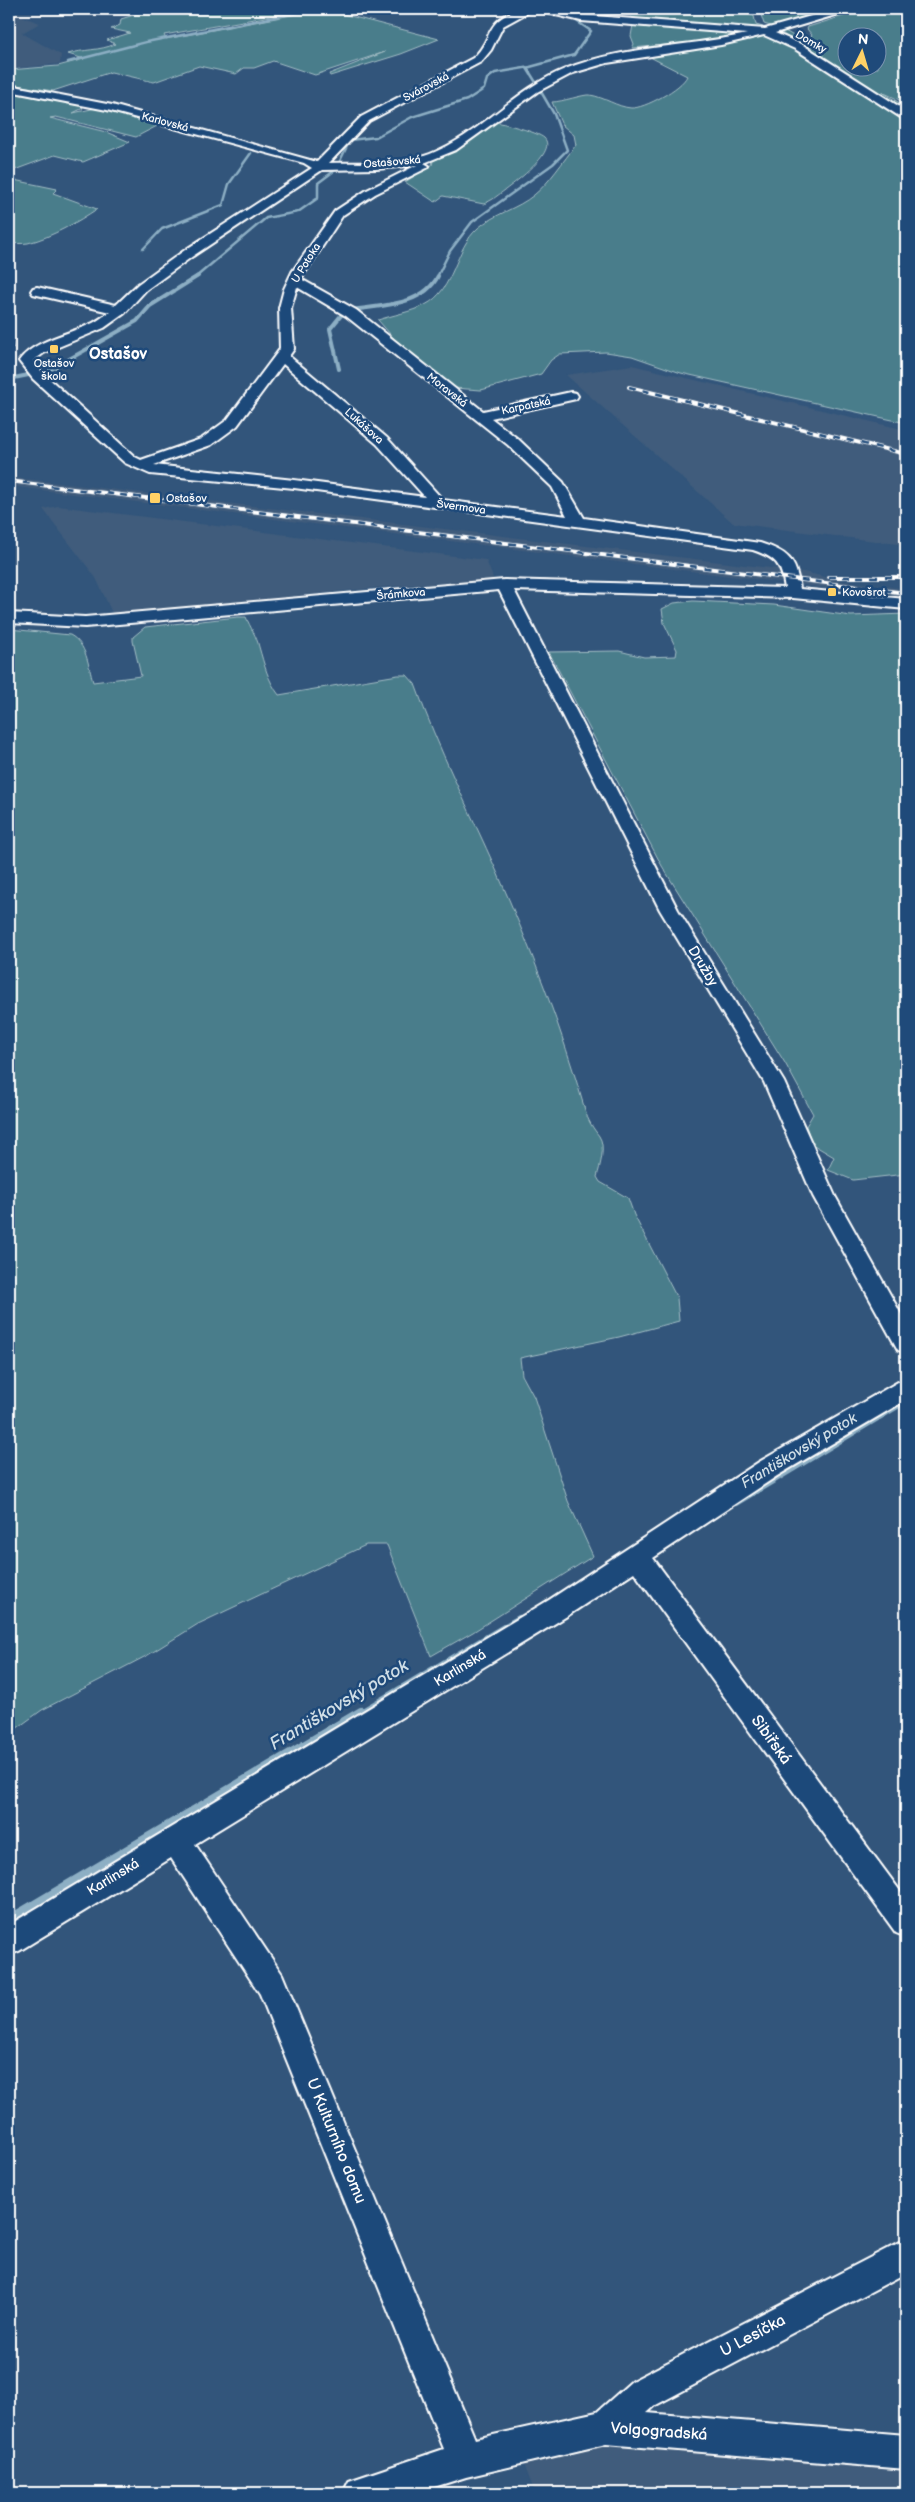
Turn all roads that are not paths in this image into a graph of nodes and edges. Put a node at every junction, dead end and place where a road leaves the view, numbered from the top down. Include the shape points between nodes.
1 (529, 9) edge
2 (542, 9) edge
3 (846, 9) edge
4 (765, 32) junction
5 (9, 88) edge
6 (906, 116) edge
7 (425, 160) junction
8 (318, 166) junction
9 (294, 280) junction
10 (37, 291) dead end
11 (120, 310) junction
12 (282, 357) junction
13 (26, 361) junction
14 (9, 364) edge
15 (571, 396) dead end
16 (481, 416) junction
17 (140, 465) junction
18 (439, 504) junction
19 (578, 522) junction
20 (504, 585) junction
21 (794, 593) junction
22 (906, 604) edge
23 (9, 618) edge
24 (906, 1344) edge
25 (906, 1389) edge
26 (636, 1555) junction
27 (175, 1839) junction
28 (906, 1923) edge
29 (9, 1941) edge
30 (906, 2255) edge
31 (606, 2427) junction
32 (906, 2452) edge
33 (466, 2459) junction
34 (361, 2493) edge

1 - 8 street, Svárovská via 500,23 486,52 477,60 366,119
2 - 4 street, Domky via 625,26
3 - 4 street, Ostašovská
4 - 6 street, Domky via 799,47
4 - 7 street, Ostašovská via 720,43 619,53 568,71 545,82 450,149
5 - 8 street, Karlovská via 108,107
7 - 8 street, Ostašovská via 400,164
7 - 9 street, U Potoka via 426,164 370,192 339,213
8 - 11 street via 313,173 142,287
9 - 12 street, U Potoka via 285,308 287,348
9 - 16 street, Moravská via 351,313
10 - 11 street
11 - 13 street via 98,325 34,353
12 - 17 street, U Potoka via 232,423 206,442
12 - 18 street, Lukášova via 382,442
13 - 14 street
13 - 17 street, Švermova via 116,448
15 - 16 street, Karpatská
16 - 19 street, Moravská via 531,457 558,485
17 - 18 street, Švermova via 155,471 294,484
18 - 19 street, Švermova
19 - 21 street, Švermova via 755,546 776,554 790,567
20 - 21 street, Šrámkova
20 - 23 street, Šrámkova via 85,622
20 - 24 street, Družby via 669,910 774,1082 824,1196
21 - 22 street
25 - 26 street, Karlinská via 768,1469
26 - 27 street, Karlinská via 558,1608
26 - 28 street, Sibiřská
27 - 29 street, Karlinská
27 - 33 street, U Kulturního domu via 271,1984
30 - 31 street, U Lesíčka via 644,2393
31 - 32 street, Volgogradská
31 - 33 street, Volgogradská
33 - 34 street, Volgogradská

